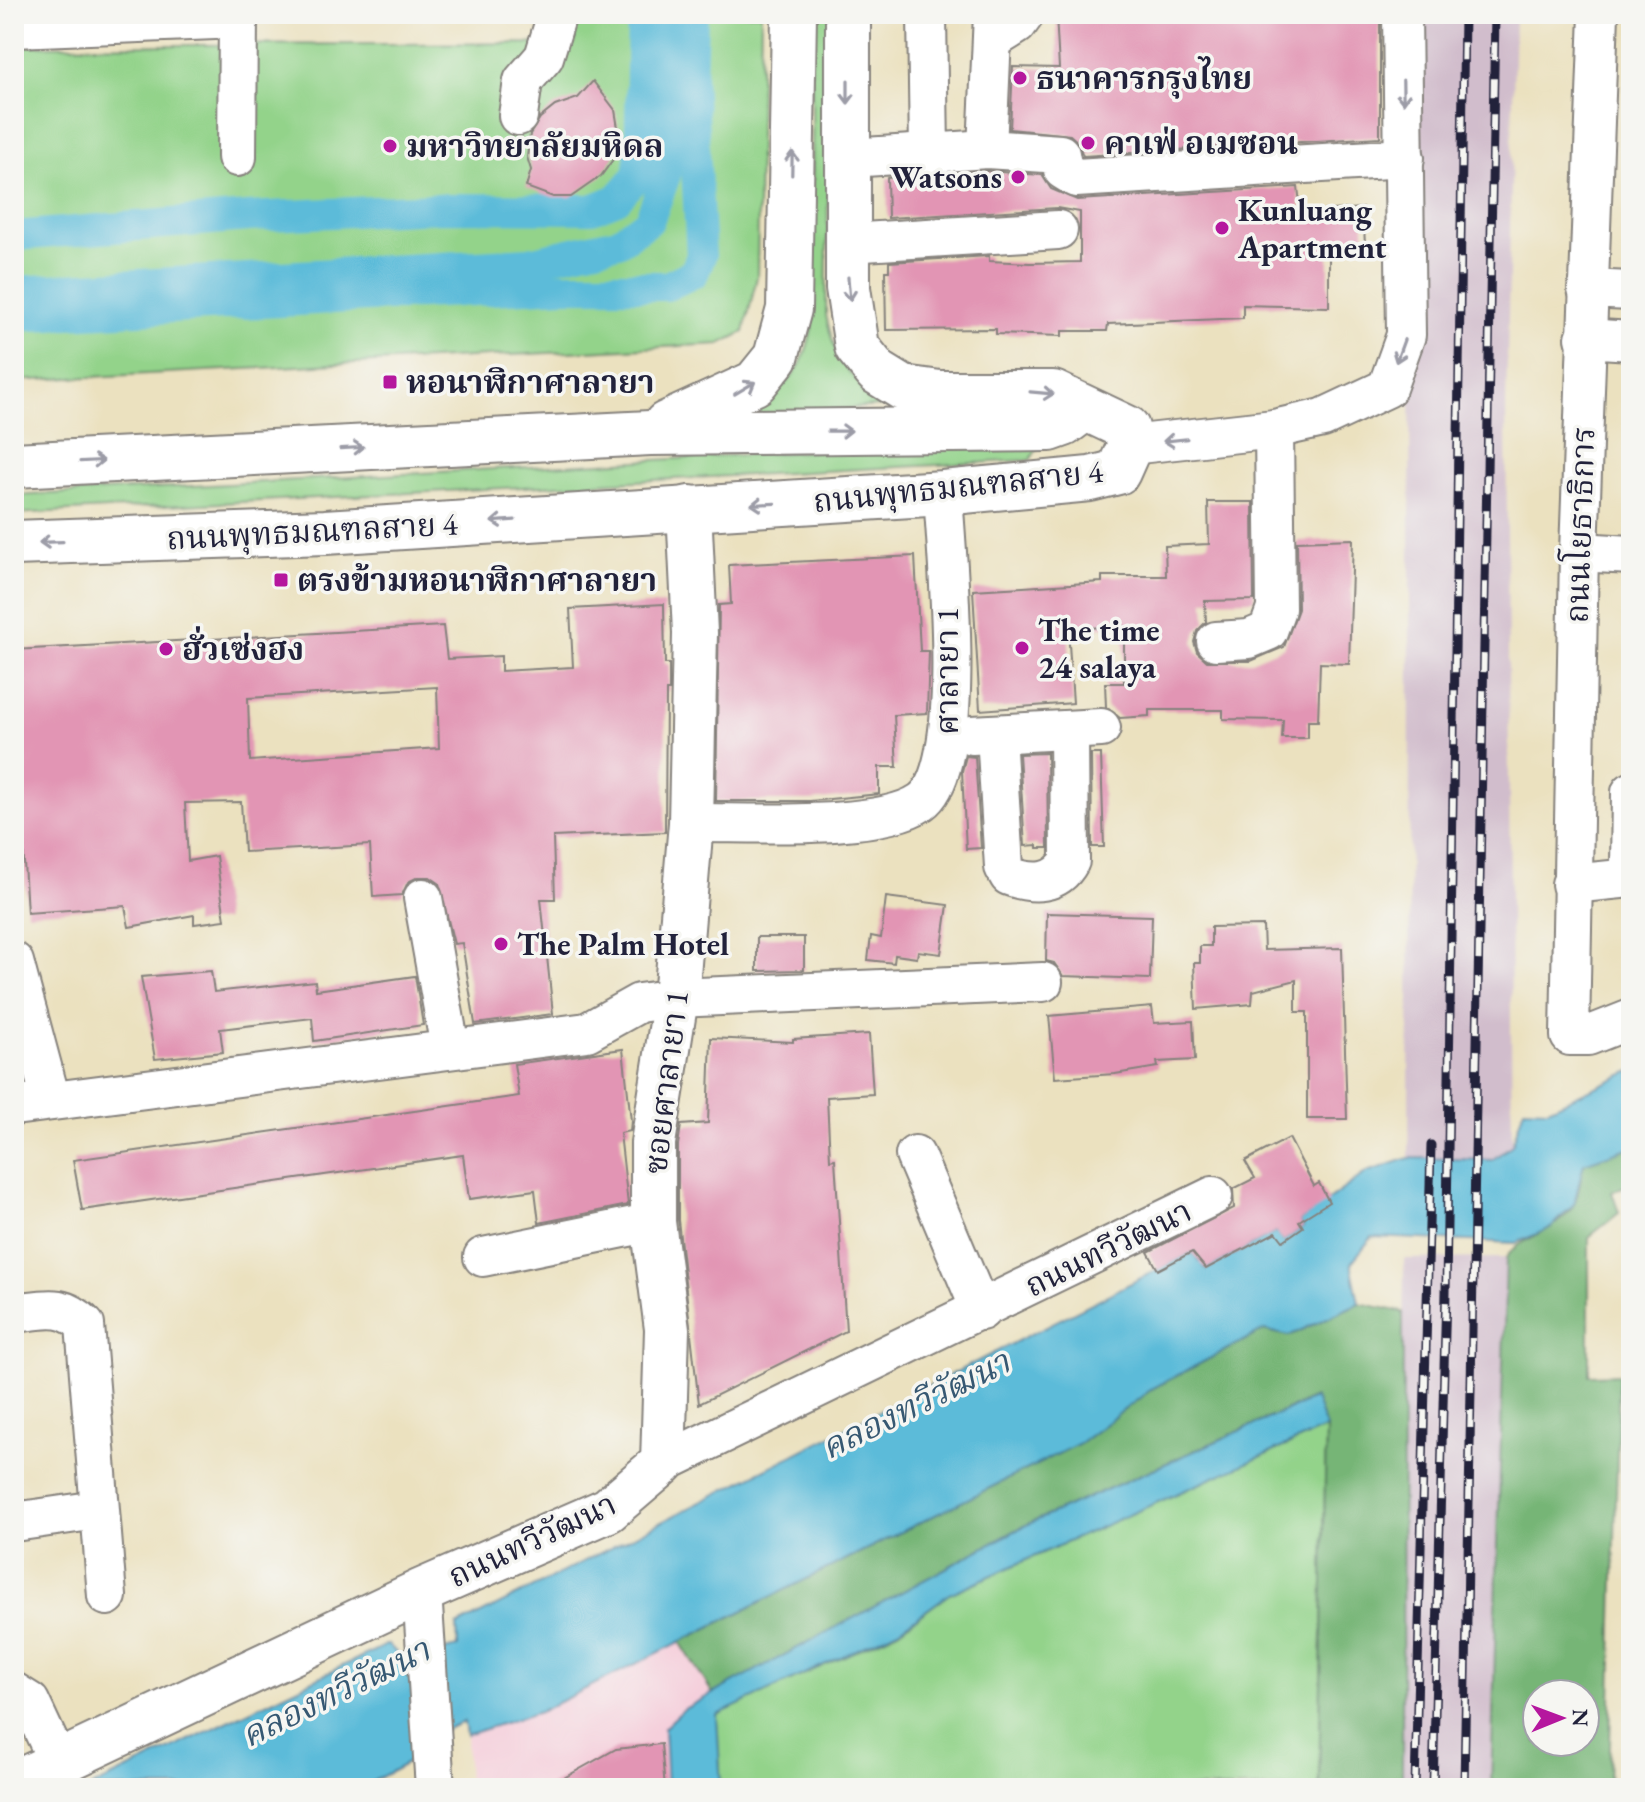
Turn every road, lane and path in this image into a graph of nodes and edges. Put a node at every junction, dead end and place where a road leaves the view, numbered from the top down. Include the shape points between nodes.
1 (221, 14) edge
2 (238, 14) edge
3 (557, 14) edge
4 (794, 14) edge
5 (848, 14) edge
6 (927, 14) edge
7 (1025, 14) edge
8 (1402, 14) edge
9 (1599, 14) edge
10 (80, 21) edge
11 (993, 27) edge
12 (14, 28) edge
13 (518, 116) dead end
14 (987, 149) junction
15 (929, 153) junction
16 (237, 157) dead end
17 (848, 158) junction
18 (1405, 158) junction
19 (1058, 230) dead end
20 (847, 243) junction
21 (1587, 289) junction
22 (1631, 291) edge
23 (1585, 338) junction
24 (1631, 341) edge
25 (1083, 410) junction
26 (1274, 429) junction
27 (650, 433) junction
28 (1130, 445) junction
29 (14, 465) edge
30 (943, 493) junction
31 (689, 508) junction
32 (14, 543) edge
33 (1579, 552) junction
34 (1631, 555) edge
35 (1216, 641) dead end
36 (996, 734) junction
37 (949, 737) junction
38 (1631, 792) edge
39 (691, 823) junction
40 (1571, 884) junction
41 (423, 898) dead end
42 (14, 962) edge
43 (1043, 982) dead end
44 (676, 998) junction
45 (1631, 1019) edge
46 (450, 1048) junction
47 (51, 1100) junction
48 (14, 1106) edge
49 (915, 1155) dead end
50 (1213, 1196) dead end
51 (653, 1222) junction
52 (483, 1257) dead end
53 (981, 1311) junction
54 (14, 1313) edge
55 (663, 1463) junction
56 (98, 1510) junction
57 (14, 1522) edge
58 (107, 1596) dead end
59 (423, 1607) junction
60 (14, 1692) edge
61 (59, 1764) junction
62 (14, 1784) edge
63 (435, 1784) edge

1 - 10 street via 215,20
2 - 16 street
3 - 13 street via 544,57 523,81
27 -> 4 main road via 755,383 776,357 789,309
5 -> 17 main road
6 - 15 street
7 - 11 street via 1017,25
8 -> 18 street
9 - 21 street, ถนนโยธาธิการ
10 - 12 street
11 - 14 street
14 - 15 street
14 - 18 street via 1060,154 1063,170 1076,178
15 - 17 street
17 - 20 main road
18 -> 26 street via 1406,335 1387,388 1323,418
19 - 20 street
20 -> 25 main road via 857,347 877,372 903,388 940,393 1053,393
21 - 22 street
21 - 23 street, ถนนโยธาธิการ
23 - 24 street
23 - 33 street, ถนนโยธาธิการ
27 -> 25 main road, ถนนพุทธมณฑลสาย 4 via 1050,429
25 - 28 main road, ถนนพุทธมณฑลสาย 4 via 1127,428
26 -> 28 street
26 - 35 street via 1276,609 1268,631 1249,639
29 -> 27 main road, ถนนพุทธมณฑลสาย 4
28 - 30 main road, ถนนพุทธมณฑลสาย 4 via 1118,472
30 -> 31 main road, ถนนพุทธมณฑลสาย 4
30 - 37 street, ศาลายา 1
31 -> 32 main road, ถนนพุทธมณฑลสาย 4 via 325,532
31 - 39 main road, ซอยศาลายา 1 via 695,648
33 - 34 street
33 - 40 street, ถนนโยธาธิการ
36 - 36 street via 1085,729 1070,861 1064,872 1048,881 1024,882 1009,876 1004,867
36 - 37 street
37 - 39 street, ศาลายา 1 via 942,769 922,802 880,817
38 - 40 street via 1630,867 1621,879
39 - 44 main road, ซอยศาลายา 1
40 - 45 street, ถนนโยธาธิการ via 1570,1036 1588,1036
41 - 46 street
42 - 47 street
43 - 44 street
44 - 46 street via 639,1003 587,1032
44 - 51 main road, ซอยศาลายา 1 via 653,1143
46 - 47 street
47 - 48 street
49 - 53 street
50 - 53 street, ถนนทวีวัฒนา
51 - 52 street
51 - 55 main road, ซอยศาลายา 1 via 667,1329
53 - 55 street, ถนนทวีวัฒนา
54 - 56 street via 71,1311 85,1325
55 - 59 main road, ถนนทวีวัฒนา via 608,1510
56 - 57 street
56 - 58 street
59 - 61 main road, ถนนทวีวัฒนา
59 - 63 street
60 - 61 street via 30,1702
61 - 62 main road, ถนนทวีวัฒนา

